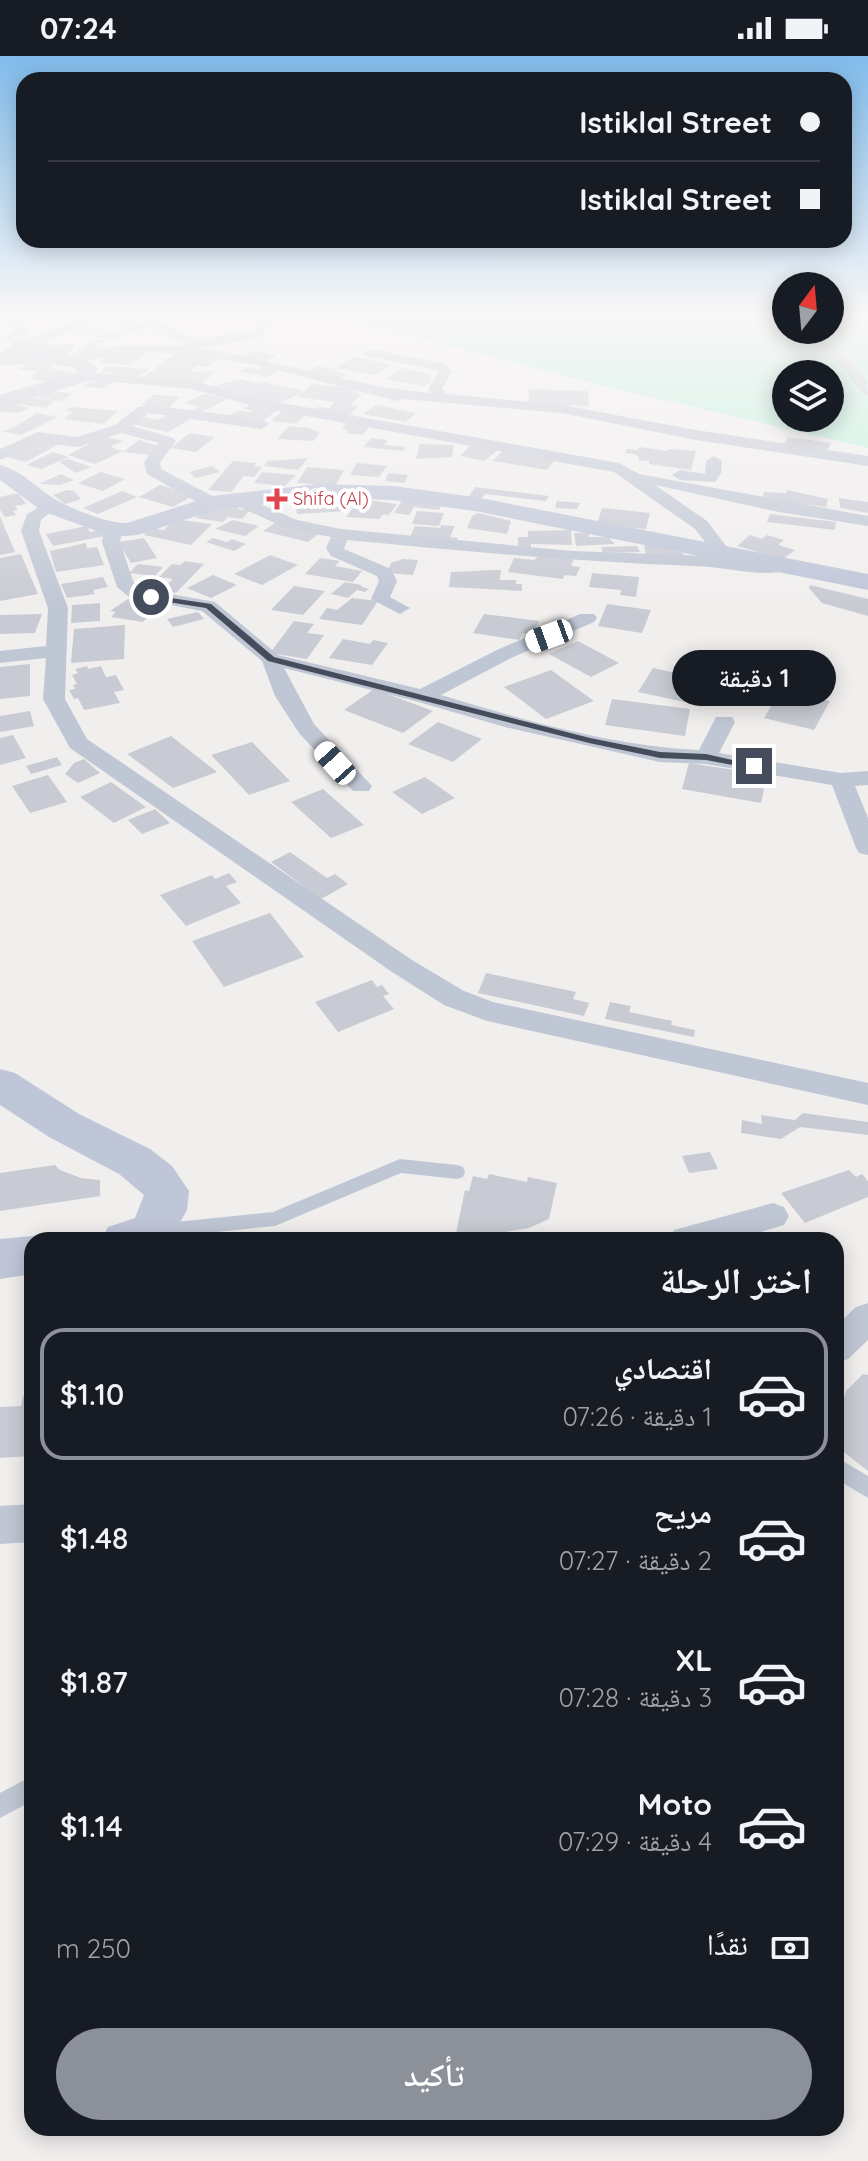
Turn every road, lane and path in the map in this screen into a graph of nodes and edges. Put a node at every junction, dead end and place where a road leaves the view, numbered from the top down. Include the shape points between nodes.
1 (141, 411) edge
2 (166, 411) edge
3 (304, 411) edge
4 (451, 411) edge
5 (574, 411) edge
6 (473, 417) dead end
7 (261, 424) dead end
8 (120, 428) junction
9 (502, 430) dead end
10 (549, 454) junction
11 (0, 455) edge
12 (714, 461) dead end
13 (868, 461) edge
14 (611, 467) junction
15 (0, 472) edge
16 (630, 475) junction
17 (239, 500) junction
18 (212, 503) junction
19 (50, 506) junction
20 (868, 521) edge
21 (113, 530) junction
22 (341, 534) junction
23 (721, 551) junction
24 (785, 566) junction
25 (868, 582) edge
26 (400, 608) dead end
27 (587, 618) dead end
28 (57, 651) junction
29 (0, 657) edge
30 (271, 659) junction
31 (422, 696) junction
32 (724, 722) dead end
33 (706, 757) junction
34 (868, 778) edge
35 (841, 780) junction
36 (361, 786) dead end
37 (868, 848) edge
38 (0, 1084) edge
39 (868, 1094) edge
40 (457, 1172) dead end
41 (773, 1216) dead end
42 (141, 1232) edge
43 (169, 1232) edge
44 (715, 1232) edge
45 (24, 1256) edge
46 (0, 1259) edge
47 (868, 1318) edge
48 (844, 1340) edge
49 (844, 1472) edge
50 (868, 1488) edge
51 (24, 1524) edge
52 (0, 1525) edge
53 (24, 1792) edge
54 (0, 1806) edge

1 - 8 street
2 - 7 street
3 - 10 street
4 - 6 street
5 - 13 street
8 - 11 street via 78,442 38,437
8 - 18 street via 168,441 152,462 153,471
9 - 10 street
10 - 14 street
12 - 14 street via 709,479 661,471 612,453
14 - 16 street
15 - 19 main road
16 - 20 street
16 - 23 street via 701,525
17 - 18 main road
17 - 22 street via 292,524
17 - 23 main road via 319,491 416,495
18 - 21 main road via 129,530
19 - 21 main road
19 - 28 street via 29,525 58,608
21 - 30 street via 111,542 124,583 136,593 208,606
22 - 24 street via 572,556 709,561 764,570
22 - 26 street via 337,552 385,573 388,581 380,599
23 - 24 main road
24 - 25 main road
27 - 31 street
28 - 29 street
28 - 39 street via 54,699 78,743 454,998 487,1011
30 - 31 street
30 - 36 street via 299,722
31 - 33 street via 589,741 660,755
32 - 33 street
33 - 35 street
34 - 35 street
35 - 37 street
38 - 42 main road via 149,1169 167,1191 164,1210
40 - 43 lane via 400,1166 275,1219
41 - 44 street
45 - 46 main road
47 - 48 street
49 - 50 lane
51 - 52 street
53 - 54 lane

